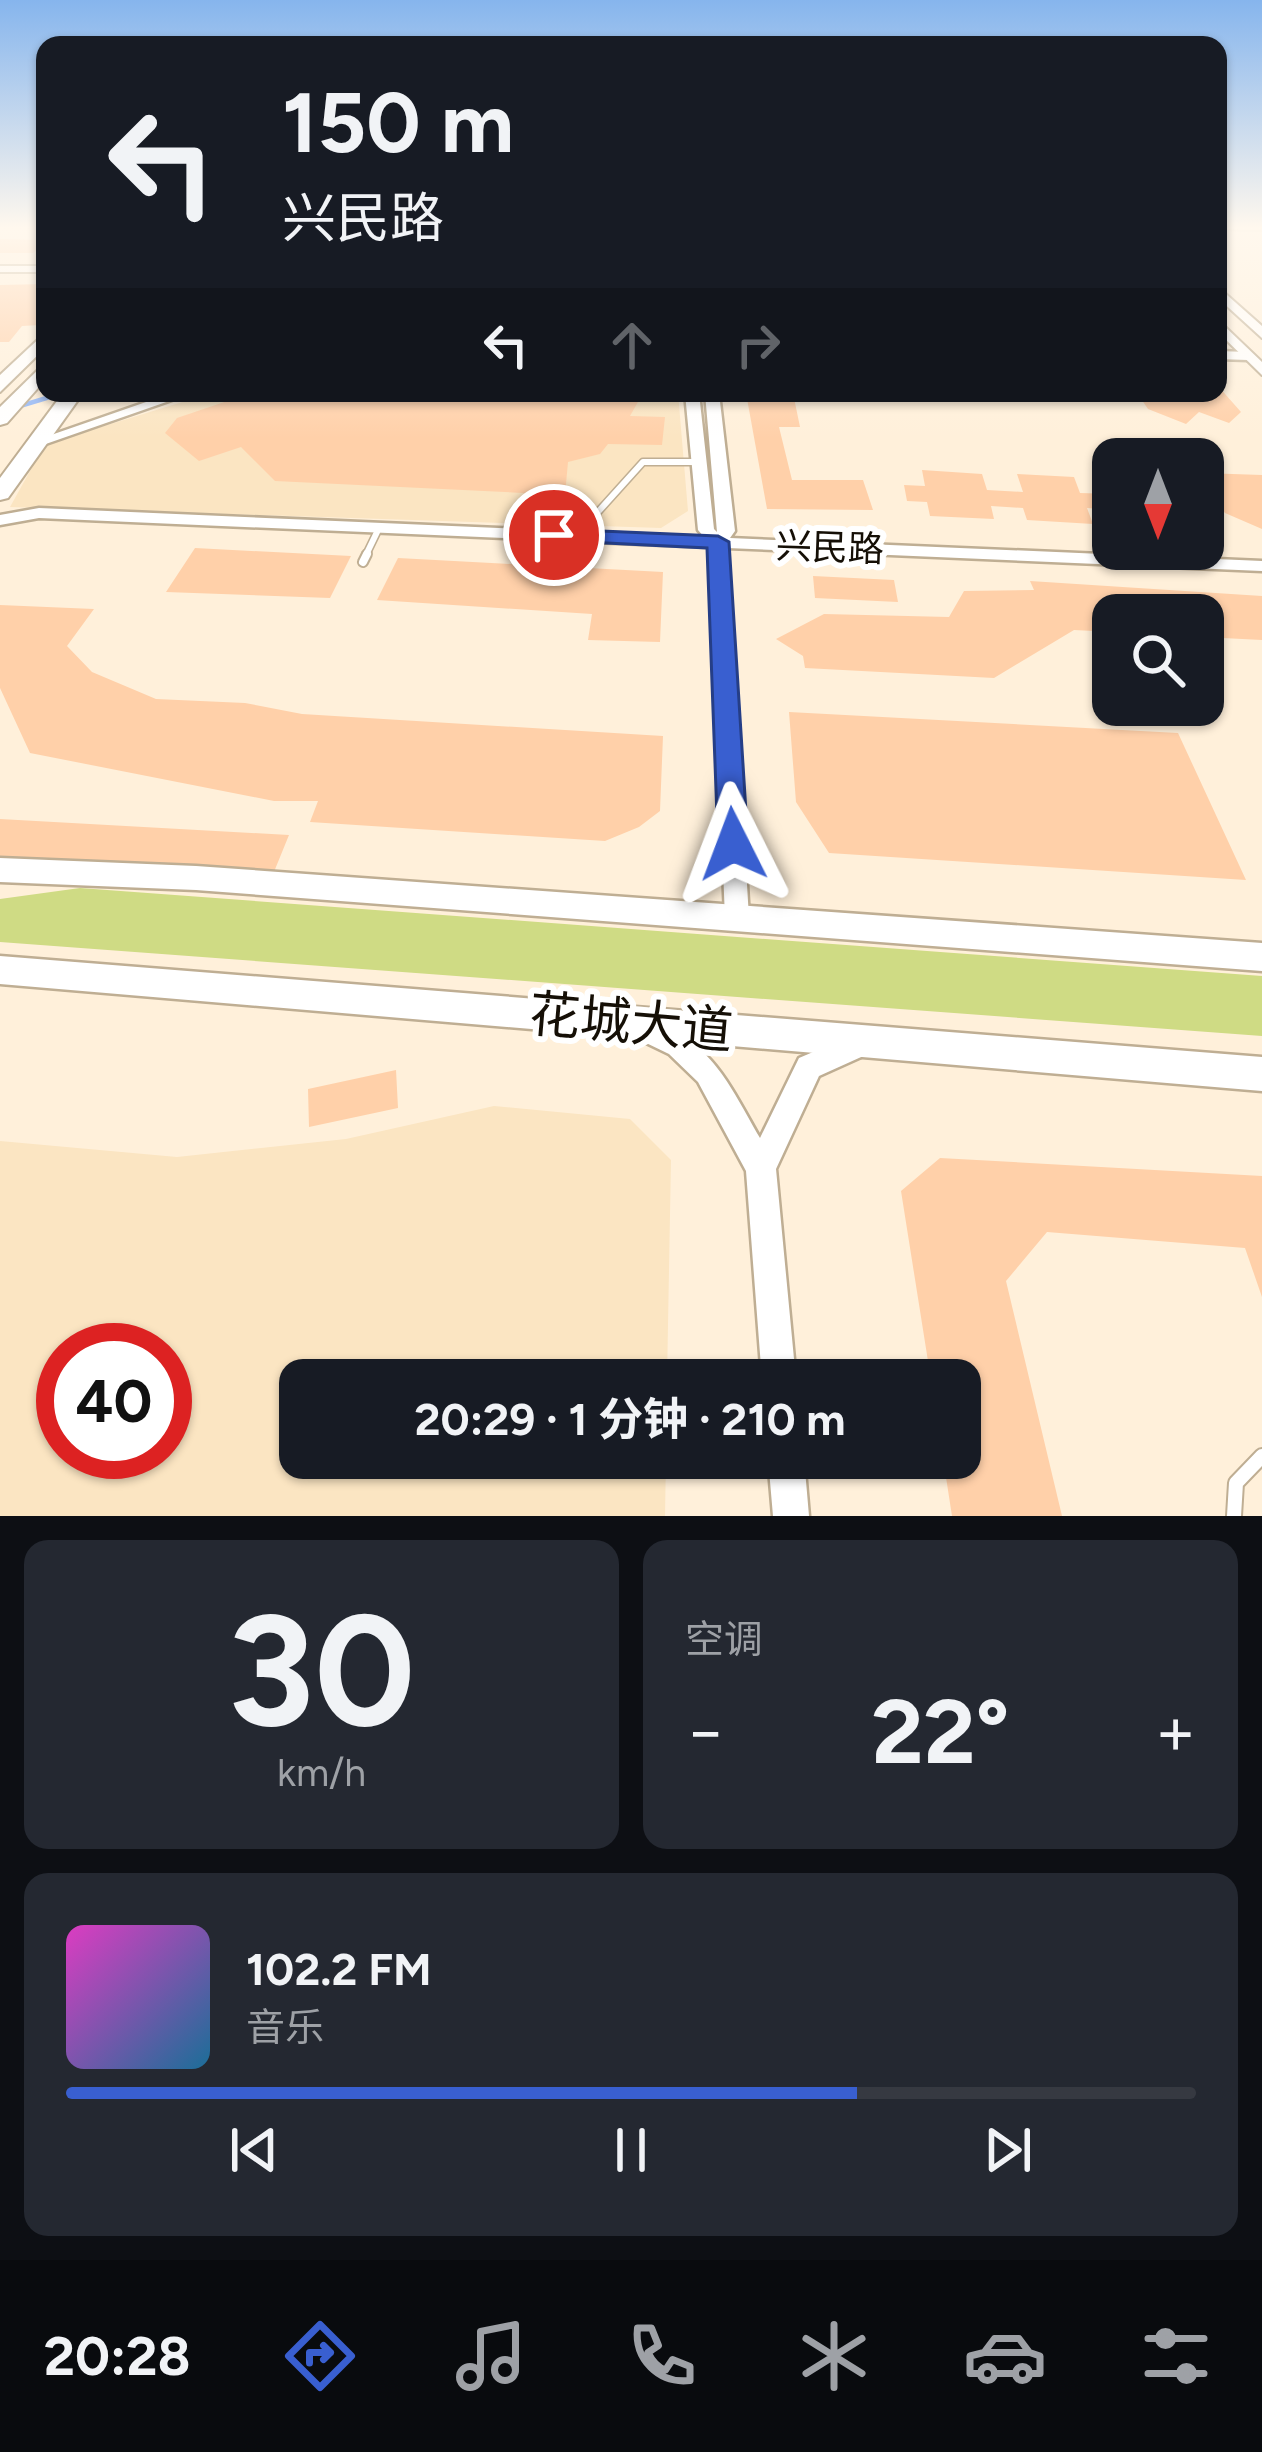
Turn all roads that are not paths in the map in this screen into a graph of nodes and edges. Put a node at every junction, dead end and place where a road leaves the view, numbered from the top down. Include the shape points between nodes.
1 (1227, 300) edge
2 (1227, 334) edge
3 (1262, 334) edge
4 (36, 347) edge
5 (1227, 355) edge
6 (1248, 356) junction
7 (1262, 370) edge
8 (36, 371) edge
9 (36, 372) edge
10 (5, 380) edge
11 (57, 402) edge
12 (150, 402) edge
13 (693, 402) edge
14 (713, 402) edge
15 (0, 404) edge
16 (0, 419) edge
17 (32, 433) junction
18 (0, 456) edge
19 (699, 462) junction
20 (0, 496) edge
21 (39, 513) junction
22 (0, 520) edge
23 (379, 528) junction
24 (595, 537) junction
25 (718, 542) junction
26 (364, 562) dead end
27 (1262, 566) edge
28 (0, 870) edge
29 (736, 918) junction
30 (1262, 957) edge
31 (0, 970) edge
32 (109, 978) junction
33 (0, 981) edge
34 (631, 1022) junction
35 (866, 1042) junction
36 (1262, 1074) edge
37 (761, 1168) junction
38 (777, 1359) edge
39 (1262, 1456) edge
40 (788, 1479) edge
41 (791, 1516) edge
42 (1234, 1516) edge

1 - 3 main road
2 - 6 main road
4 - 10 highway
5 - 6 street
6 - 7 main road
8 - 15 highway
9 - 16 highway
11 - 17 highway
12 - 17 street
13 - 19 street
14 - 25 street via 727,531
17 - 18 highway
17 - 20 highway
19 - 24 lane via 643,463 597,513
19 - 25 street via 706,530
20 - 21 street, 兴民路
21 - 22 street, 兴民路
21 - 23 street, 兴民路
23 - 24 street, 兴民路
23 - 26 lane
24 - 25 street, 兴民路
25 - 27 street, 兴民路
25 - 29 street
28 - 29 main road
29 - 30 main road
31 - 32 main road, 花城大道
32 - 33 main road
32 - 34 main road, 花城大道
34 - 35 main road, 花城大道
34 - 37 street via 679,1045 707,1073
35 - 36 main road, 花城大道
35 - 37 street via 808,1067
37 - 38 street
39 - 42 lane via 1236,1483
40 - 41 street

